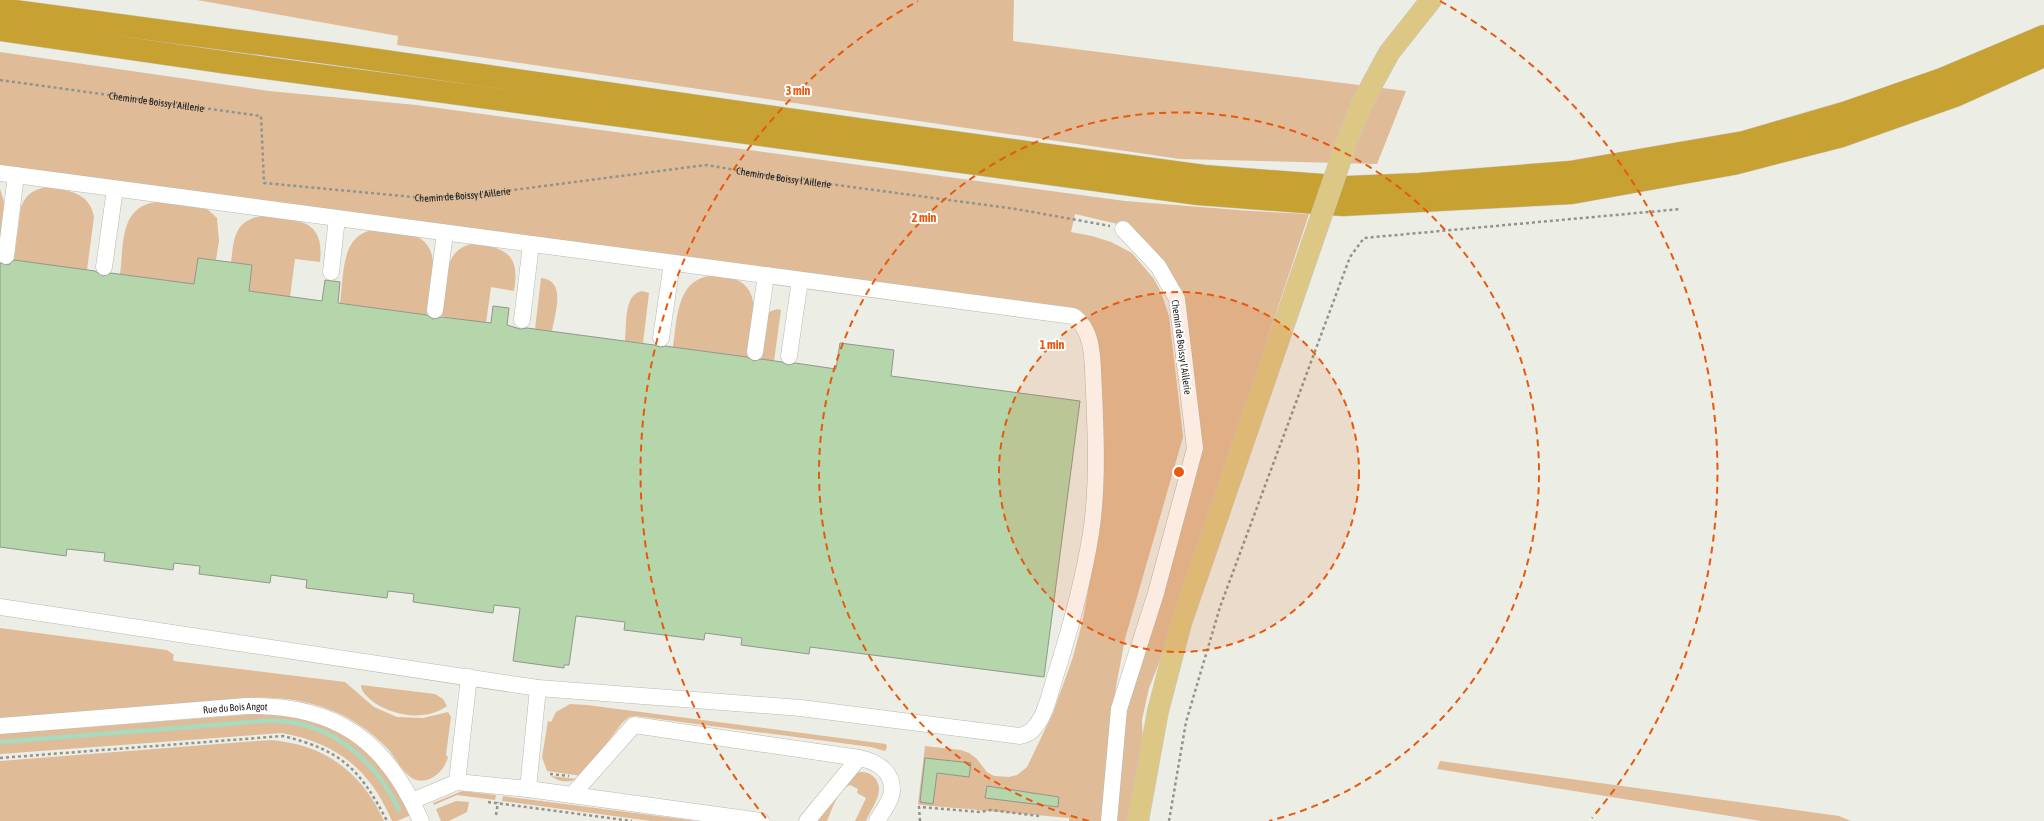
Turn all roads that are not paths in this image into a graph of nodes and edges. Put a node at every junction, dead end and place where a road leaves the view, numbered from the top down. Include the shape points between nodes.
1 (4, 0) edge
2 (1431, 0) edge
3 (0, 9) edge
4 (82, 21) junction
5 (2044, 23) edge
6 (0, 30) edge
7 (2044, 36) edge
8 (0, 37) edge
9 (88, 42) junction
10 (2044, 56) edge
11 (1570, 172) junction
12 (0, 173) edge
13 (16, 175) junction
14 (115, 189) junction
15 (337, 218) junction
16 (1123, 229) road end
17 (445, 233) junction
18 (531, 244) junction
19 (6, 256) dead end
20 (672, 263) junction
21 (104, 267) dead end
22 (330, 272) dead end
23 (766, 275) junction
24 (800, 280) junction
25 (435, 310) dead end
26 (522, 320) dead end
27 (661, 338) dead end
28 (755, 352) dead end
29 (789, 356) dead end
30 (0, 607) edge
31 (469, 677) junction
32 (538, 688) junction
33 (0, 726) edge
34 (859, 758) junction
35 (457, 782) junction
36 (528, 789) junction
37 (572, 795) junction
38 (412, 801) junction
39 (421, 821) edge
40 (761, 821) edge
41 (807, 821) edge
42 (877, 821) edge
43 (1109, 821) edge
44 (1138, 821) edge

1 - 4 highway
2 - 44 main road, bridge via 1388,53 1362,103 1346,144 1181,623 1158,711
3 - 4 highway
4 - 11 highway via 336,54 1204,176 1348,187
5 - 11 highway via 1894,88 1773,125
6 - 9 highway
7 - 11 highway via 1942,79 1847,112 1744,142
8 - 9 highway
9 - 10 highway via 1198,194 1343,205 1572,193 1733,164 1842,136 1955,96
12 - 13 street
13 - 14 street
13 - 19 street
14 - 15 street
14 - 21 street
15 - 17 street
15 - 22 street
16 - 43 street, Chemin de Boissy l'Aillerie via 1158,266 1177,300 1195,448 1156,593 1119,708
17 - 18 street
17 - 25 street
18 - 20 street
18 - 26 street
20 - 23 street
20 - 27 street
23 - 24 street
23 - 28 street
24 - 29 street
24 - 32 street via 1073,316 1084,329 1091,349 1095,431 1095,486 1091,532 1071,627 1045,709 1036,727 1020,736 1008,736 801,708
30 - 31 street
31 - 32 street
31 - 35 street
32 - 36 street
33 - 38 street, Rue du Bois Angot via 246,706 287,707 326,718 361,738 393,769
34 - 37 street via 634,725
34 - 41 street
34 - 42 street via 873,761 885,770 890,780 890,799
35 - 36 street
35 - 38 street
36 - 37 street
37 - 40 street
38 - 39 street, Rue du Bois Angot

